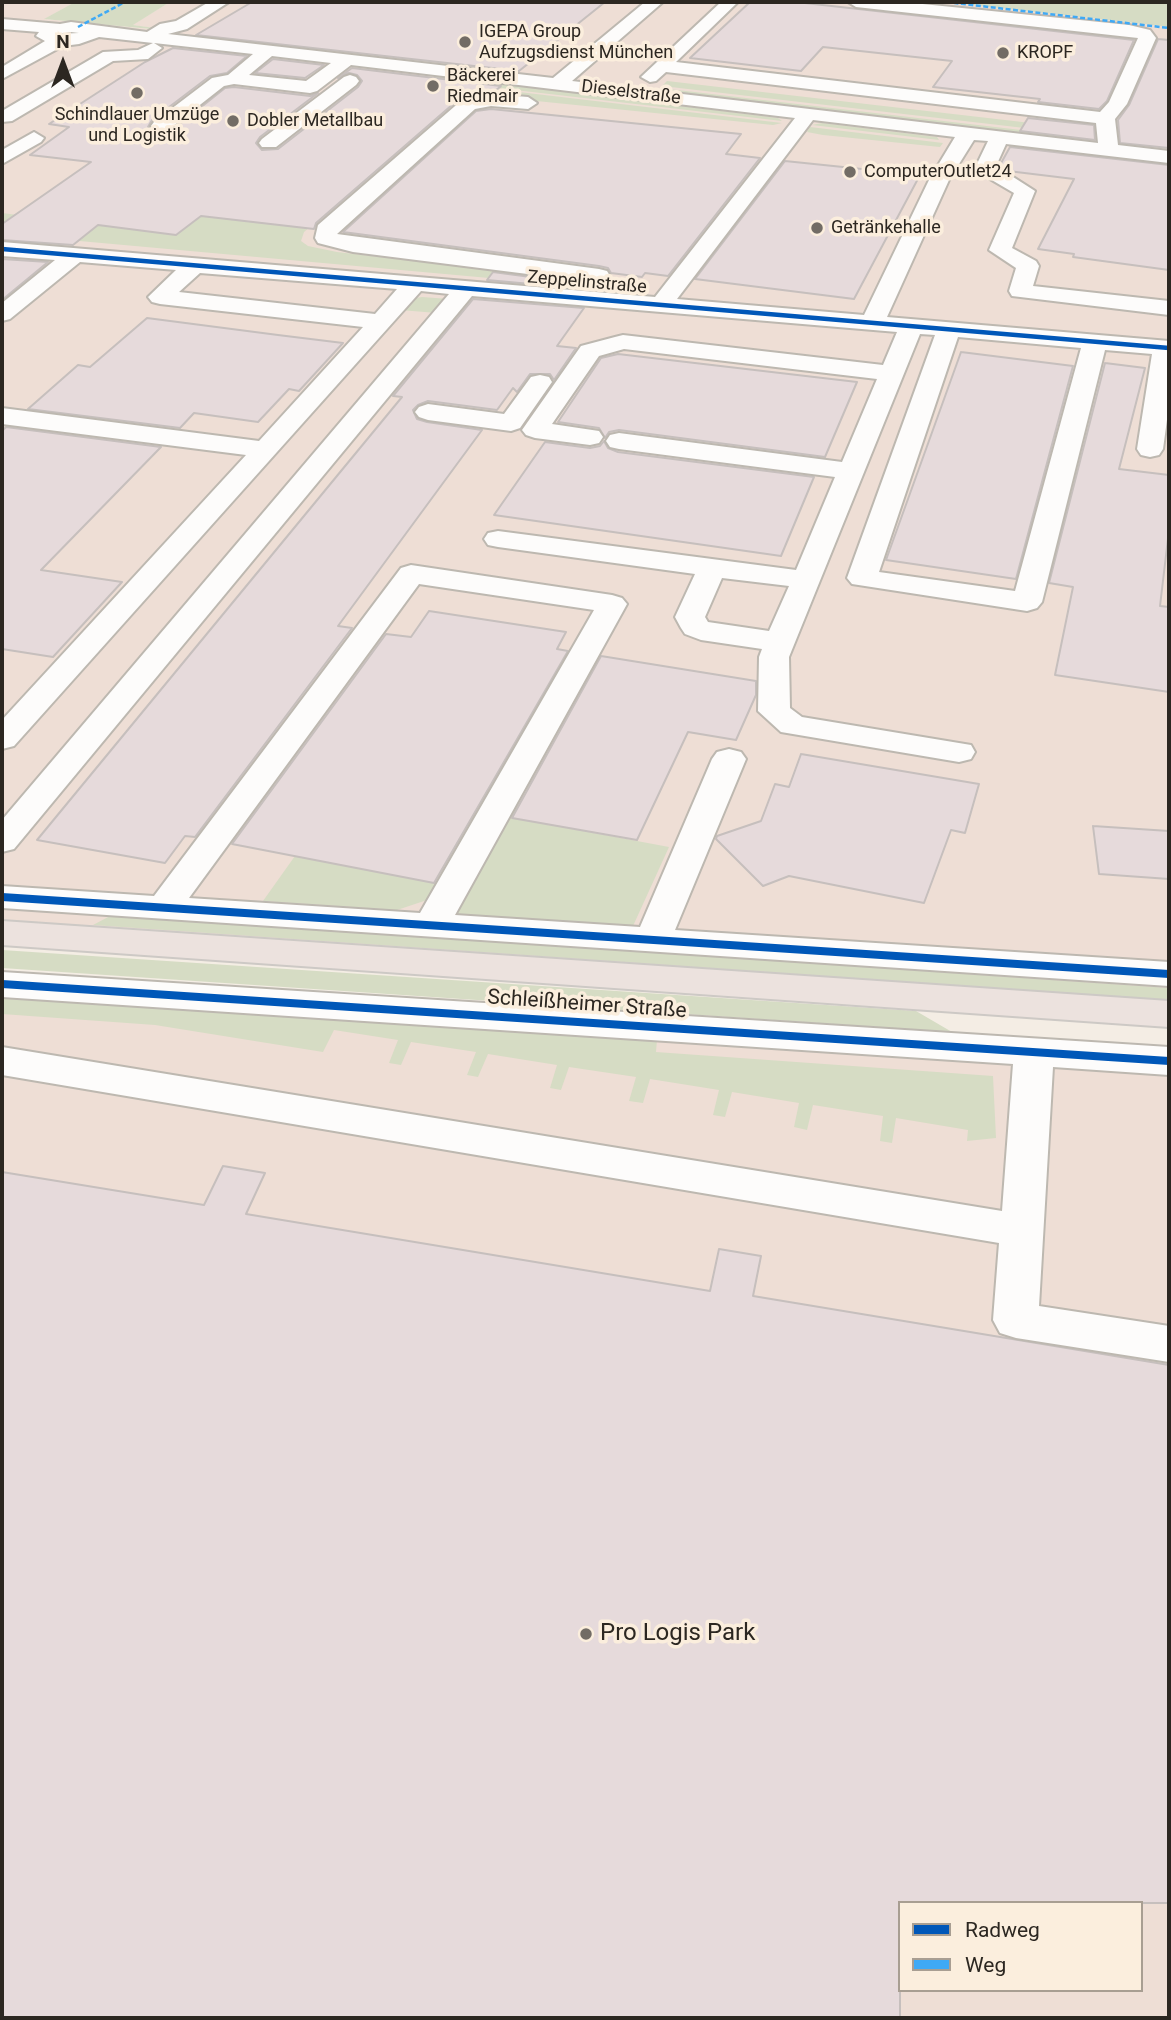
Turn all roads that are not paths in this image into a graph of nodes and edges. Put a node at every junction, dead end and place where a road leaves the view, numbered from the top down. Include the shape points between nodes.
1 (221, 2) edge
2 (655, 2) edge
3 (730, 2) edge
4 (856, 2) edge
5 (49, 8) dead end
6 (2, 24) edge
7 (22, 26) junction
8 (166, 34) junction
9 (57, 35) junction
10 (268, 50) junction
11 (26, 59) junction
12 (357, 60) junction
13 (662, 66) junction
14 (91, 67) junction
15 (574, 69) junction
16 (2, 74) edge
17 (234, 79) junction
18 (557, 84) junction
19 (634, 93) junction
20 (546, 105) dead end
21 (808, 114) junction
22 (4, 116) edge
23 (670, 118) dead end
24 (1105, 118) junction
25 (161, 126) dead end
26 (794, 131) junction
27 (968, 133) junction
28 (1000, 136) junction
29 (269, 143) dead end
30 (1109, 150) junction
31 (1169, 157) edge
32 (2, 158) edge
33 (2, 250) edge
34 (74, 256) junction
35 (194, 266) junction
36 (621, 278) dead end
37 (648, 282) dead end
38 (414, 285) junction
39 (675, 285) junction
40 (1020, 291) junction
41 (476, 296) junction
42 (661, 305) junction
43 (1169, 308) edge
44 (2, 314) edge
45 (580, 315) junction
46 (380, 322) junction
47 (874, 323) junction
48 (911, 326) junction
49 (948, 329) junction
50 (1003, 334) junction
51 (1096, 342) junction
52 (1167, 348) edge
53 (891, 373) junction
54 (428, 412) dead end
55 (2, 416) edge
56 (590, 437) dead end
57 (619, 441) dead end
58 (263, 449) junction
59 (1150, 449) dead end
60 (851, 471) junction
61 (498, 539) dead end
62 (712, 568) junction
63 (806, 580) junction
64 (782, 642) junction
65 (2, 738) edge
66 (959, 752) dead end
67 (729, 759) dead end
68 (2, 842) edge
69 (2, 897) edge
70 (164, 907) junction
71 (432, 924) junction
72 (2, 933) edge
73 (653, 939) junction
74 (1169, 974) edge
75 (2, 984) edge
76 (1169, 1014) edge
77 (1034, 1052) junction
78 (2, 1061) edge
79 (1169, 1061) edge
80 (1021, 1230) junction
81 (1169, 1344) edge

1 - 8 street
2 - 15 street
3 - 13 street
4 - 24 street via 1144,34 1147,38 1118,104
5 - 7 street
6 - 7 street
7 - 9 street
8 - 9 street, Dieselstraße via 92,32 79,40
8 - 10 street, Dieselstraße
8 - 14 street via 142,55 109,56
8 - 15 street
9 - 11 street
10 - 12 street, Dieselstraße
10 - 17 street
11 - 14 street
11 - 16 street
12 - 17 street via 310,87
12 - 18 street, Dieselstraße
12 - 29 street via 362,72
13 - 19 street
13 - 24 street
14 - 22 street
15 - 18 street
17 - 25 street via 218,82
18 - 19 street, Dieselstraße
19 - 21 street, Dieselstraße
20 - 36 street via 491,100 469,104 326,230 326,238
21 - 26 street
21 - 27 street, Dieselstraße
22 - 32 street via 35,129
23 - 26 street
24 - 30 street
26 - 39 street
27 - 28 street, Dieselstraße
27 - 47 street via 939,180
28 - 30 street, Dieselstraße
28 - 40 street via 985,168 1025,191 1000,250 1028,266
30 - 31 street, Dieselstraße
33 - 34 street, Zeppelinstraße
34 - 35 street, Zeppelinstraße
34 - 44 street
35 - 38 street, Zeppelinstraße
35 - 46 street via 160,298
37 - 39 street
38 - 41 street, Zeppelinstraße
38 - 46 street
39 - 42 street
40 - 43 street
40 - 50 street
41 - 45 street, Zeppelinstraße
41 - 68 street
42 - 45 street, Zeppelinstraße
42 - 47 street, Zeppelinstraße
45 - 54 street via 510,423
46 - 58 street
47 - 48 street, Zeppelinstraße
48 - 49 street, Zeppelinstraße
48 - 53 street
49 - 50 street, Zeppelinstraße
49 - 51 street via 862,578 1027,602
50 - 51 street, Zeppelinstraße
51 - 52 street, Zeppelinstraße
52 - 59 street
53 - 56 street via 623,342 590,351 535,430
53 - 60 street
55 - 58 street
57 - 60 street
58 - 65 street
60 - 63 street
61 - 62 street
62 - 63 street
62 - 64 street via 690,617 696,628
63 - 64 street
64 - 66 street via 774,657 774,711 792,725
67 - 73 street
69 - 70 street
70 - 71 street
70 - 71 street via 411,574 612,604
71 - 73 street
72 - 76 main road, Schleißheimer Straße
73 - 74 street
75 - 77 street, Schleißheimer Straße
77 - 79 street, Schleißheimer Straße
77 - 80 street
78 - 80 street
80 - 81 street via 1016,1320

